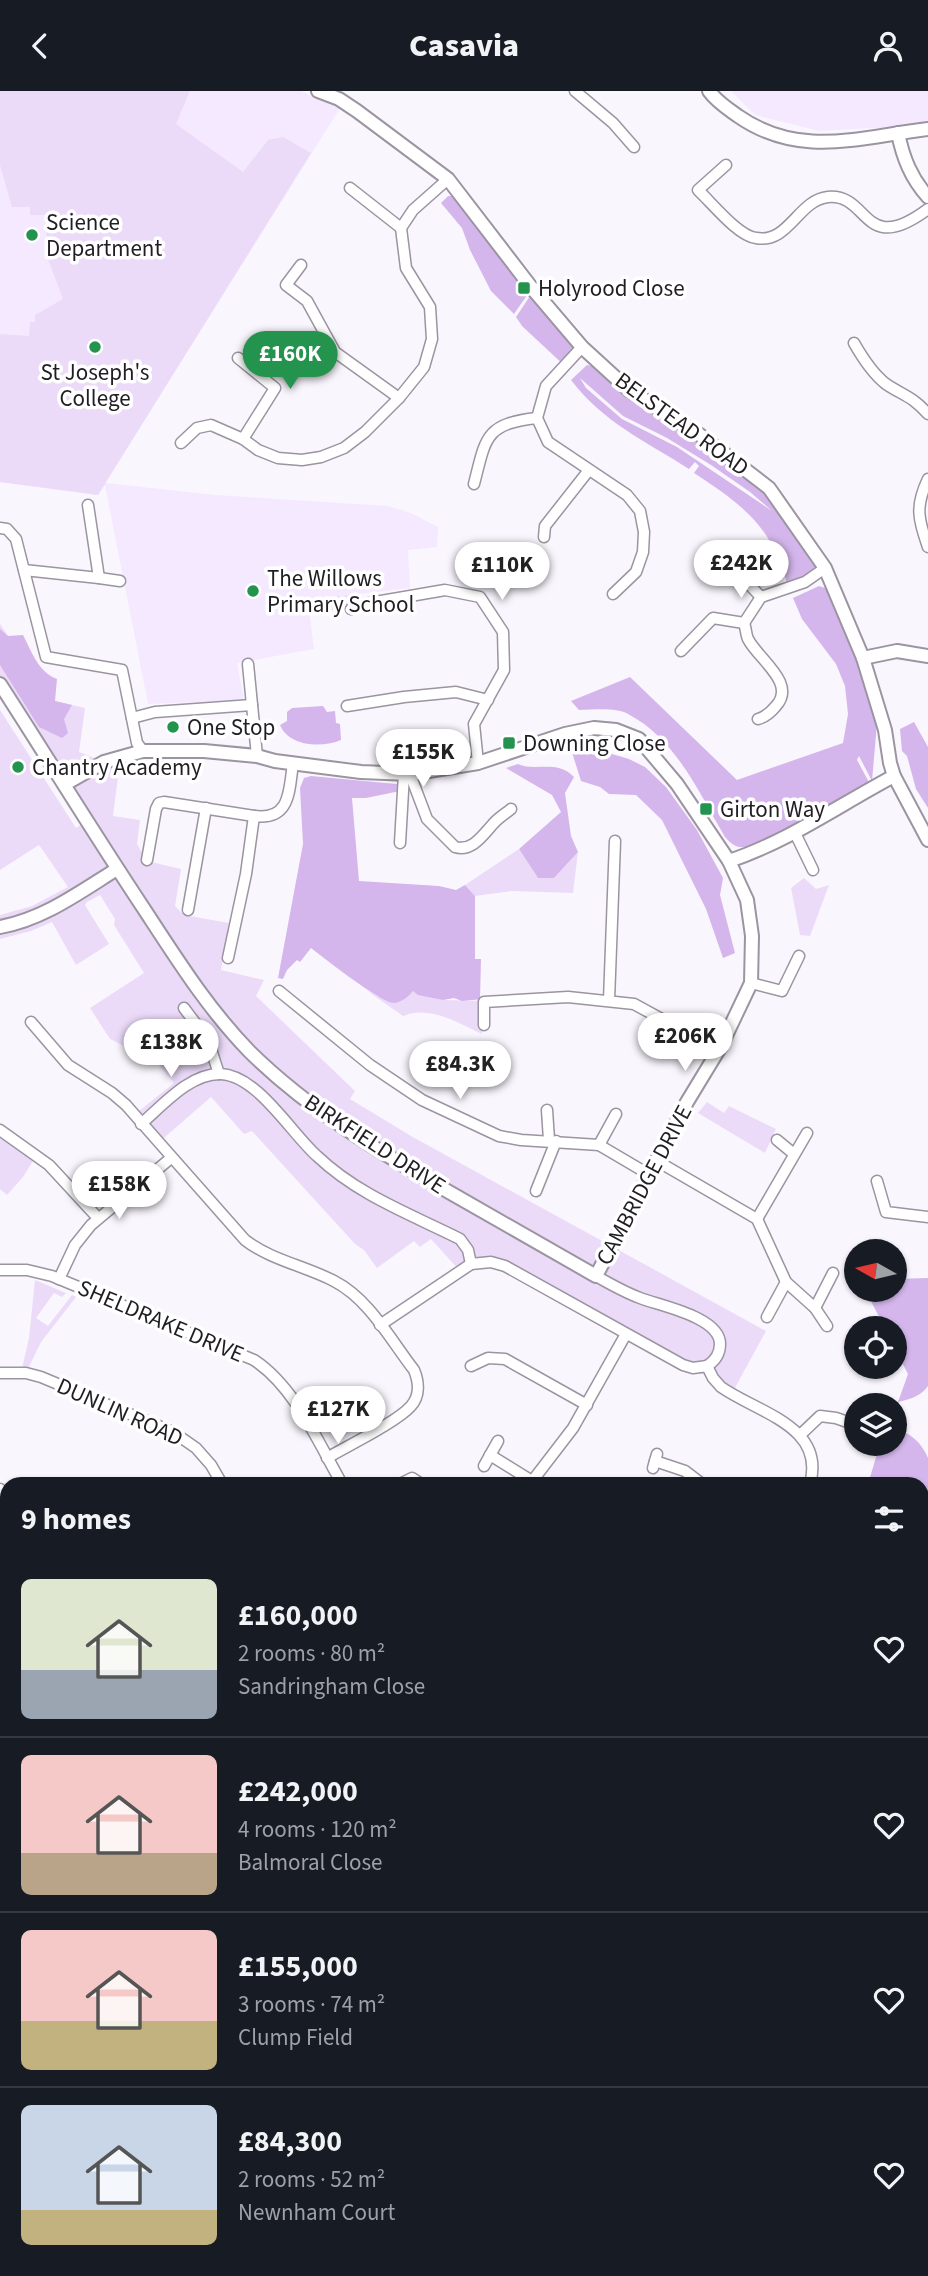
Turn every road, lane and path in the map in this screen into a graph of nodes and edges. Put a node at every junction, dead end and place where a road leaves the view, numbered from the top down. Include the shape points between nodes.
1 (318, 91) edge
2 (575, 91) edge
3 (593, 91) edge
4 (709, 91) edge
5 (584, 99) junction
6 (928, 129) edge
7 (898, 133) junction
8 (634, 147) dead end
9 (726, 165) dead end
10 (448, 179) junction
11 (350, 188) dead end
12 (928, 197) edge
13 (928, 209) edge
14 (401, 228) junction
15 (301, 265) dead end
16 (854, 343) dead end
17 (582, 347) junction
18 (238, 358) dead end
19 (398, 398) junction
20 (928, 414) edge
21 (537, 418) junction
22 (243, 439) junction
23 (181, 443) dead end
24 (589, 470) junction
25 (928, 479) edge
26 (474, 484) dead end
27 (88, 505) dead end
28 (0, 528) edge
29 (544, 537) dead end
30 (928, 547) edge
31 (725, 559) dead end
32 (825, 568) junction
33 (24, 570) junction
34 (99, 578) junction
35 (120, 581) dead end
36 (613, 594) dead end
37 (761, 597) junction
38 (351, 610) dead end
39 (744, 623) junction
40 (681, 651) dead end
41 (928, 656) edge
42 (863, 658) junction
43 (248, 664) dead end
44 (0, 684) edge
45 (488, 700) junction
46 (252, 705) junction
47 (347, 706) dead end
48 (132, 718) junction
49 (758, 719) dead end
50 (143, 751) junction
51 (257, 756) junction
52 (293, 763) junction
53 (478, 763) junction
54 (407, 774) junction
55 (894, 776) junction
56 (65, 784) junction
57 (206, 808) junction
58 (512, 809) dead end
59 (254, 816) junction
60 (795, 833) junction
61 (928, 840) edge
62 (615, 841) dead end
63 (400, 843) dead end
64 (147, 860) dead end
65 (729, 860) junction
66 (117, 869) junction
67 (813, 870) dead end
68 (188, 910) dead end
69 (0, 927) edge
70 (799, 956) dead end
71 (228, 958) dead end
72 (751, 983) junction
73 (279, 991) dead end
74 (609, 1000) junction
75 (184, 1007) dead end
76 (31, 1023) dead end
77 (484, 1025) dead end
78 (721, 1046) junction
79 (219, 1074) junction
80 (547, 1110) dead end
81 (616, 1114) dead end
82 (141, 1124) junction
83 (0, 1130) edge
84 (807, 1133) dead end
85 (776, 1140) dead end
86 (552, 1141) junction
87 (599, 1145) junction
88 (794, 1154) junction
89 (171, 1158) junction
90 (657, 1161) junction
91 (650, 1175) junction
92 (877, 1181) dead end
93 (536, 1191) dead end
94 (928, 1217) edge
95 (98, 1218) junction
96 (757, 1219) junction
97 (471, 1264) junction
98 (0, 1270) edge
99 (834, 1273) dead end
100 (596, 1276) junction
101 (59, 1279) junction
102 (786, 1282) junction
103 (815, 1308) junction
104 (767, 1317) dead end
105 (380, 1325) junction
106 (827, 1326) dead end
107 (626, 1334) junction
108 (472, 1366) dead end
109 (707, 1366) junction
110 (0, 1373) edge
111 (587, 1405) junction
112 (844, 1421) edge
113 (800, 1435) junction
114 (498, 1441) dead end
115 (491, 1455) junction
116 (327, 1458) junction
117 (655, 1461) dead end
118 (485, 1466) dead end
119 (218, 1477) edge
120 (338, 1477) edge
121 (522, 1477) edge
122 (536, 1477) edge
123 (693, 1477) edge
124 (811, 1477) edge

1 - 10 street, BELSTEAD ROAD via 357,111
2 - 5 street
3 - 5 street
4 - 7 street via 757,129 799,141
5 - 8 street
6 - 7 street
7 - 12 street via 909,170
9 - 13 street via 698,190 744,235 755,238 781,233 812,202 825,197 844,200 871,223 885,227
10 - 14 street via 413,210
10 - 17 street, BELSTEAD ROAD
11 - 14 street
14 - 19 street via 406,268 429,307 432,339 424,367
15 - 19 street via 286,285 307,300 335,352
16 - 20 street via 885,383 915,400
17 - 21 street via 546,386
17 - 32 street, BELSTEAD ROAD via 629,390 700,435 769,488
18 - 22 street via 275,388
19 - 22 street via 365,432 344,448 321,457 278,458
21 - 24 street via 548,442
21 - 26 street via 512,421 491,433
22 - 23 street via 211,425 197,429
24 - 29 street via 545,526
24 - 36 street via 627,495 640,512 644,532 636,572
25 - 30 street via 919,498 919,512
27 - 34 street
28 - 33 street via 16,539
31 - 37 street
32 - 37 street via 805,582
32 - 42 street, BELSTEAD ROAD
33 - 34 street
33 - 48 street via 46,657 122,670
34 - 35 street
37 - 39 street
38 - 45 street via 445,590 480,597 503,632 504,670
39 - 40 street via 713,618
39 - 49 street via 748,639 780,681 782,691 779,703
41 - 42 street via 897,652
42 - 55 street, BELSTEAD ROAD
43 - 46 street
44 - 56 street, BIRKFIELD DRIVE
45 - 47 street via 456,692
45 - 53 street via 474,724
46 - 48 street
46 - 51 street
48 - 50 street
50 - 51 street, CAMBRIDGE DRIVE
50 - 56 street, CAMBRIDGE DRIVE via 104,762
51 - 52 street, CAMBRIDGE DRIVE
52 - 54 street, CAMBRIDGE DRIVE
52 - 59 street via 286,806 265,818
53 - 54 street, CAMBRIDGE DRIVE
53 - 65 street, CAMBRIDGE DRIVE via 565,734 594,728 617,730 639,740 677,784
54 - 58 street via 427,820 455,847 478,841
54 - 63 street
55 - 60 street
55 - 61 street, BELSTEAD ROAD
56 - 66 street, BIRKFIELD DRIVE
57 - 59 street
57 - 64 street via 159,803
57 - 68 street
59 - 71 street
60 - 65 street
60 - 67 street
62 - 74 street
65 - 72 street, CAMBRIDGE DRIVE via 747,900
66 - 69 street via 46,912
66 - 100 street, BIRKFIELD DRIVE via 213,1010 291,1089 384,1154
70 - 72 street via 782,991
72 - 78 street, CAMBRIDGE DRIVE
73 - 86 street via 369,1065 422,1100 499,1136
74 - 77 street via 568,997 484,1002
74 - 78 street via 634,1004
75 - 79 street via 208,1040
76 - 82 street via 68,1065 117,1097
78 - 90 street, CAMBRIDGE DRIVE
79 - 82 street via 190,1083
79 - 97 street, BIRKFIELD DRIVE via 236,1077 253,1088 311,1151 349,1182 460,1239
80 - 86 street
81 - 87 street
82 - 89 street
83 - 95 street via 49,1164
84 - 88 street
85 - 88 street
86 - 87 street
86 - 93 street
87 - 91 street
88 - 96 street
89 - 95 street
89 - 105 street via 245,1240 346,1288
90 - 91 street, CAMBRIDGE DRIVE
90 - 96 street
91 - 100 street, CAMBRIDGE DRIVE
92 - 94 street via 886,1212
95 - 101 street via 75,1245
96 - 102 street
97 - 105 street
97 - 107 street via 505,1266
98 - 101 street, SHELDRAKE DRIVE via 27,1270
99 - 103 street
100 - 109 street, BIRKFIELD DRIVE via 712,1326 720,1346
101 - 116 street, SHELDRAKE DRIVE via 244,1354 263,1366 289,1393
102 - 103 street
102 - 104 street
103 - 106 street
105 - 116 street via 415,1374 415,1400 410,1408
107 - 109 street via 683,1365
107 - 111 street
108 - 111 street via 500,1358
109 - 113 street via 721,1387
110 - 119 street, DUNLIN ROAD via 41,1377 173,1432 200,1452
111 - 122 street
112 - 113 street via 820,1416
113 - 124 street via 813,1459
114 - 115 street
115 - 118 street
115 - 121 street
116 - 120 street, SHELDRAKE DRIVE
117 - 123 street

